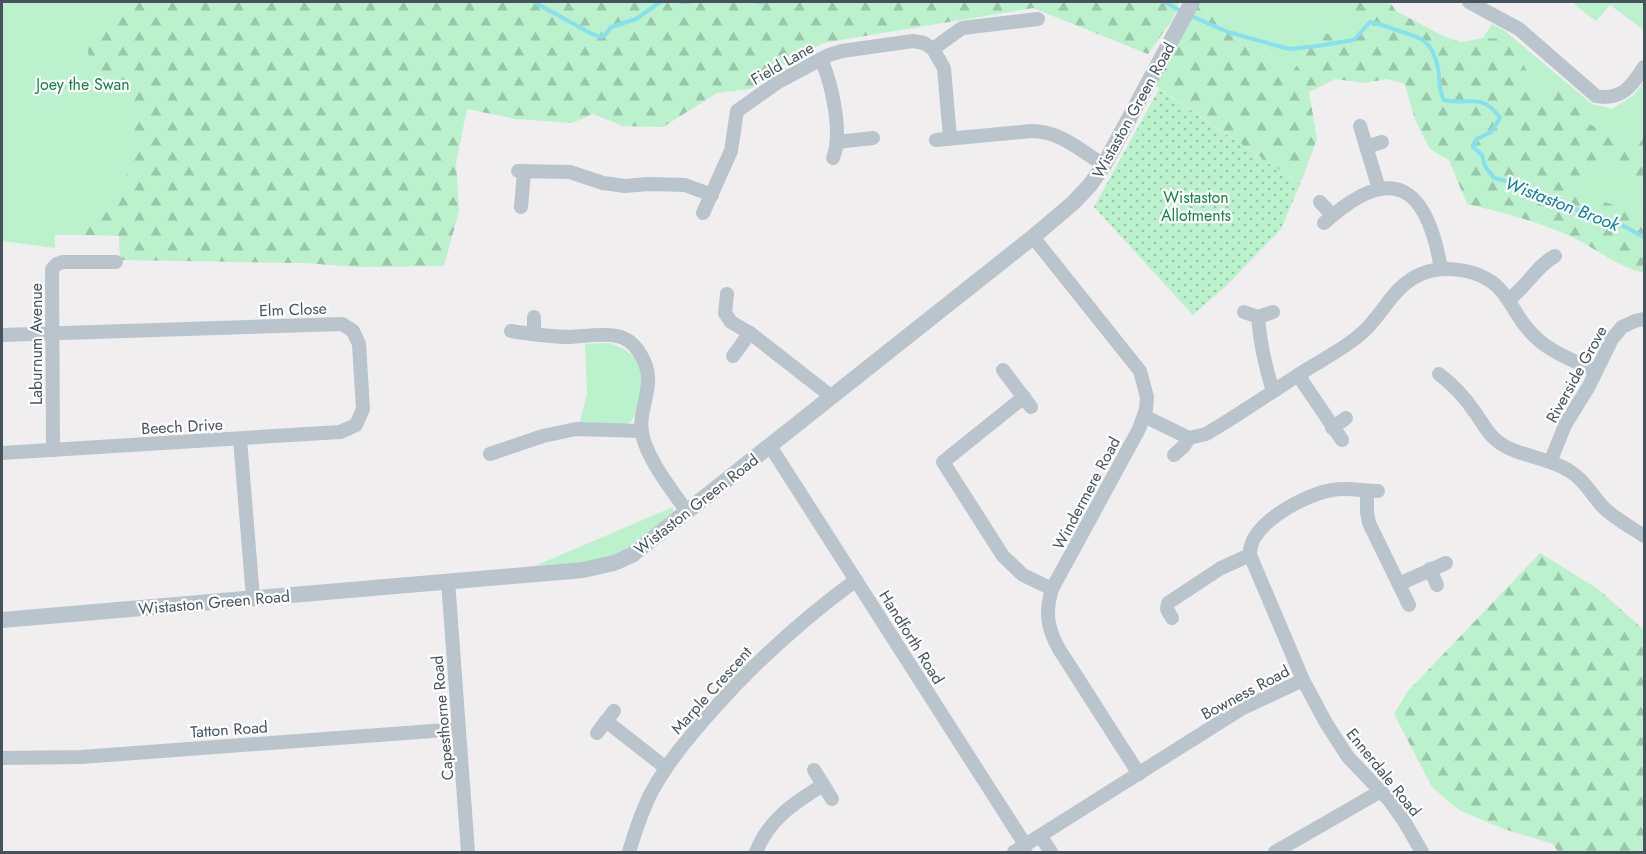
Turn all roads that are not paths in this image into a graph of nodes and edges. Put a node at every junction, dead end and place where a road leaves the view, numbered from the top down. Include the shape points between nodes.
1 (1192, 2) edge
2 (1469, 2) edge
3 (1030, 26) dead end
4 (933, 49) junction
5 (821, 59) junction
6 (1644, 67) edge
7 (1360, 126) dead end
8 (873, 138) dead end
9 (950, 138) junction
10 (936, 140) dead end
11 (1382, 141) dead end
12 (837, 142) junction
13 (1366, 147) junction
14 (833, 159) dead end
15 (1104, 165) junction
16 (1379, 189) junction
17 (712, 195) junction
18 (1320, 202) dead end
19 (521, 207) dead end
20 (703, 213) dead end
21 (1033, 237) junction
22 (1555, 256) dead end
23 (116, 262) dead end
24 (1441, 269) junction
25 (727, 294) dead end
26 (1509, 299) junction
27 (1244, 312) dead end
28 (1273, 312) dead end
29 (534, 317) dead end
30 (1258, 317) junction
31 (1644, 319) edge
32 (511, 331) dead end
33 (53, 333) junction
34 (750, 333) junction
35 (534, 334) junction
36 (2, 335) edge
37 (733, 356) dead end
38 (1003, 370) dead end
39 (1596, 371) junction
40 (1439, 374) dead end
41 (1298, 375) junction
42 (1273, 391) junction
43 (832, 397) junction
44 (1144, 416) junction
45 (1346, 418) dead end
46 (1332, 428) junction
47 (642, 431) junction
48 (1189, 438) junction
49 (240, 439) junction
50 (1342, 440) dead end
51 (770, 446) junction
52 (53, 450) junction
53 (2, 453) edge
54 (490, 454) dead end
55 (1174, 455) dead end
56 (1551, 460) junction
57 (687, 512) junction
58 (1644, 518) edge
59 (1640, 533) edge
60 (1250, 555) junction
61 (1446, 563) dead end
62 (1430, 569) junction
63 (856, 580) junction
64 (448, 581) junction
65 (1399, 584) junction
66 (1437, 585) dead end
67 (1052, 589) junction
68 (253, 598) junction
69 (1409, 605) dead end
70 (1172, 618) dead end
71 (2, 620) edge
72 (1304, 680) junction
73 (459, 729) junction
74 (597, 733) dead end
75 (2, 758) edge
76 (666, 768) junction
77 (814, 770) dead end
78 (1139, 774) junction
79 (823, 785) junction
80 (1381, 791) junction
81 (832, 799) dead end
82 (1041, 837) junction
83 (1020, 849) edge
84 (468, 852) edge
85 (629, 852) edge
86 (756, 852) edge
87 (1051, 852) edge
88 (1275, 852) edge
89 (1422, 852) edge

1 - 15 street, Wistaston Green Road
2 - 6 street via 1519,29 1596,96 1618,96
3 - 4 street via 1008,22 962,28
4 - 5 street, Field Lane via 919,42 906,42 842,51
4 - 9 street via 945,75
5 - 12 street via 831,86
5 - 17 street, Field Lane via 778,82 737,111 731,151
7 - 13 street
8 - 12 street
9 - 10 street
9 - 15 street via 1045,132 1059,136
11 - 13 street
12 - 14 street
13 - 16 street
15 - 21 street, Wistaston Green Road via 1082,194
16 - 18 street via 1328,219
16 - 24 street via 1402,190 1415,198 1434,233
17 - 19 street via 685,185 625,186 570,172 521,171
17 - 20 street, Field Lane
21 - 43 street, Wistaston Green Road
21 - 44 street, Windermere Road via 1140,371 1147,397
22 - 26 street
23 - 33 street, Laburnum Avenue via 63,262 54,267
24 - 26 street via 1486,278
24 - 41 street via 1419,275 1399,288 1363,333
25 - 34 street via 726,317
26 - 39 street via 1535,337
27 - 30 street
28 - 30 street
29 - 35 street
30 - 42 street via 1264,364
31 - 39 street, Riverside Grove via 1622,327
32 - 35 street
33 - 36 street
33 - 49 street, Elm Close via 336,324 353,331 359,344 363,409 356,425 340,432
33 - 52 street, Laburnum Avenue
34 - 37 street
34 - 43 street
35 - 47 street via 617,336 628,340 649,373
38 - 67 street via 1028,402 944,462 1002,556 1023,576
39 - 56 street, Riverside Grove via 1564,425
40 - 56 street via 1453,385 1498,442 1512,450
41 - 42 street
41 - 46 street
42 - 48 street via 1206,434
43 - 51 street, Wistaston Green Road
44 - 48 street
44 - 67 street, Windermere Road
45 - 46 street
46 - 50 street
47 - 54 street via 576,429
47 - 57 street via 656,464
48 - 55 street
49 - 52 street, Beech Drive
49 - 68 street, Beech Drive
51 - 57 street, Wistaston Green Road
51 - 63 street, Handforth Road
52 - 53 street, Beech Drive
56 - 59 street via 1578,477 1610,513
57 - 64 street, Wistaston Green Road via 632,555 605,566
58 - 59 street
60 - 65 street via 1260,527 1301,501 1334,489 1372,491 1366,502 1369,523
60 - 70 street via 1221,568 1168,603
60 - 72 street, Bowness Road
61 - 62 street
62 - 65 street
62 - 66 street
63 - 76 street, Marple Crescent via 807,617 753,666
63 - 83 street, Handforth Road
64 - 68 street, Wistaston Green Road
64 - 73 street, Capesthorne Road
65 - 69 street
67 - 78 street, Windermere Road via 1047,612 1052,636
68 - 71 street, Wistaston Green Road
72 - 78 street, Bowness Road via 1241,709
72 - 80 street, Ennerdale Road via 1341,748
73 - 75 street, Tatton Road via 81,758
73 - 84 street, Capesthorne Road
74 - 76 street via 610,716
76 - 85 street, Marple Crescent via 643,812
77 - 79 street
78 - 82 street, Bowness Road
79 - 81 street
79 - 86 street via 780,814
80 - 88 street
80 - 89 street, Ennerdale Road
82 - 83 street, Bowness Road
82 - 87 street

